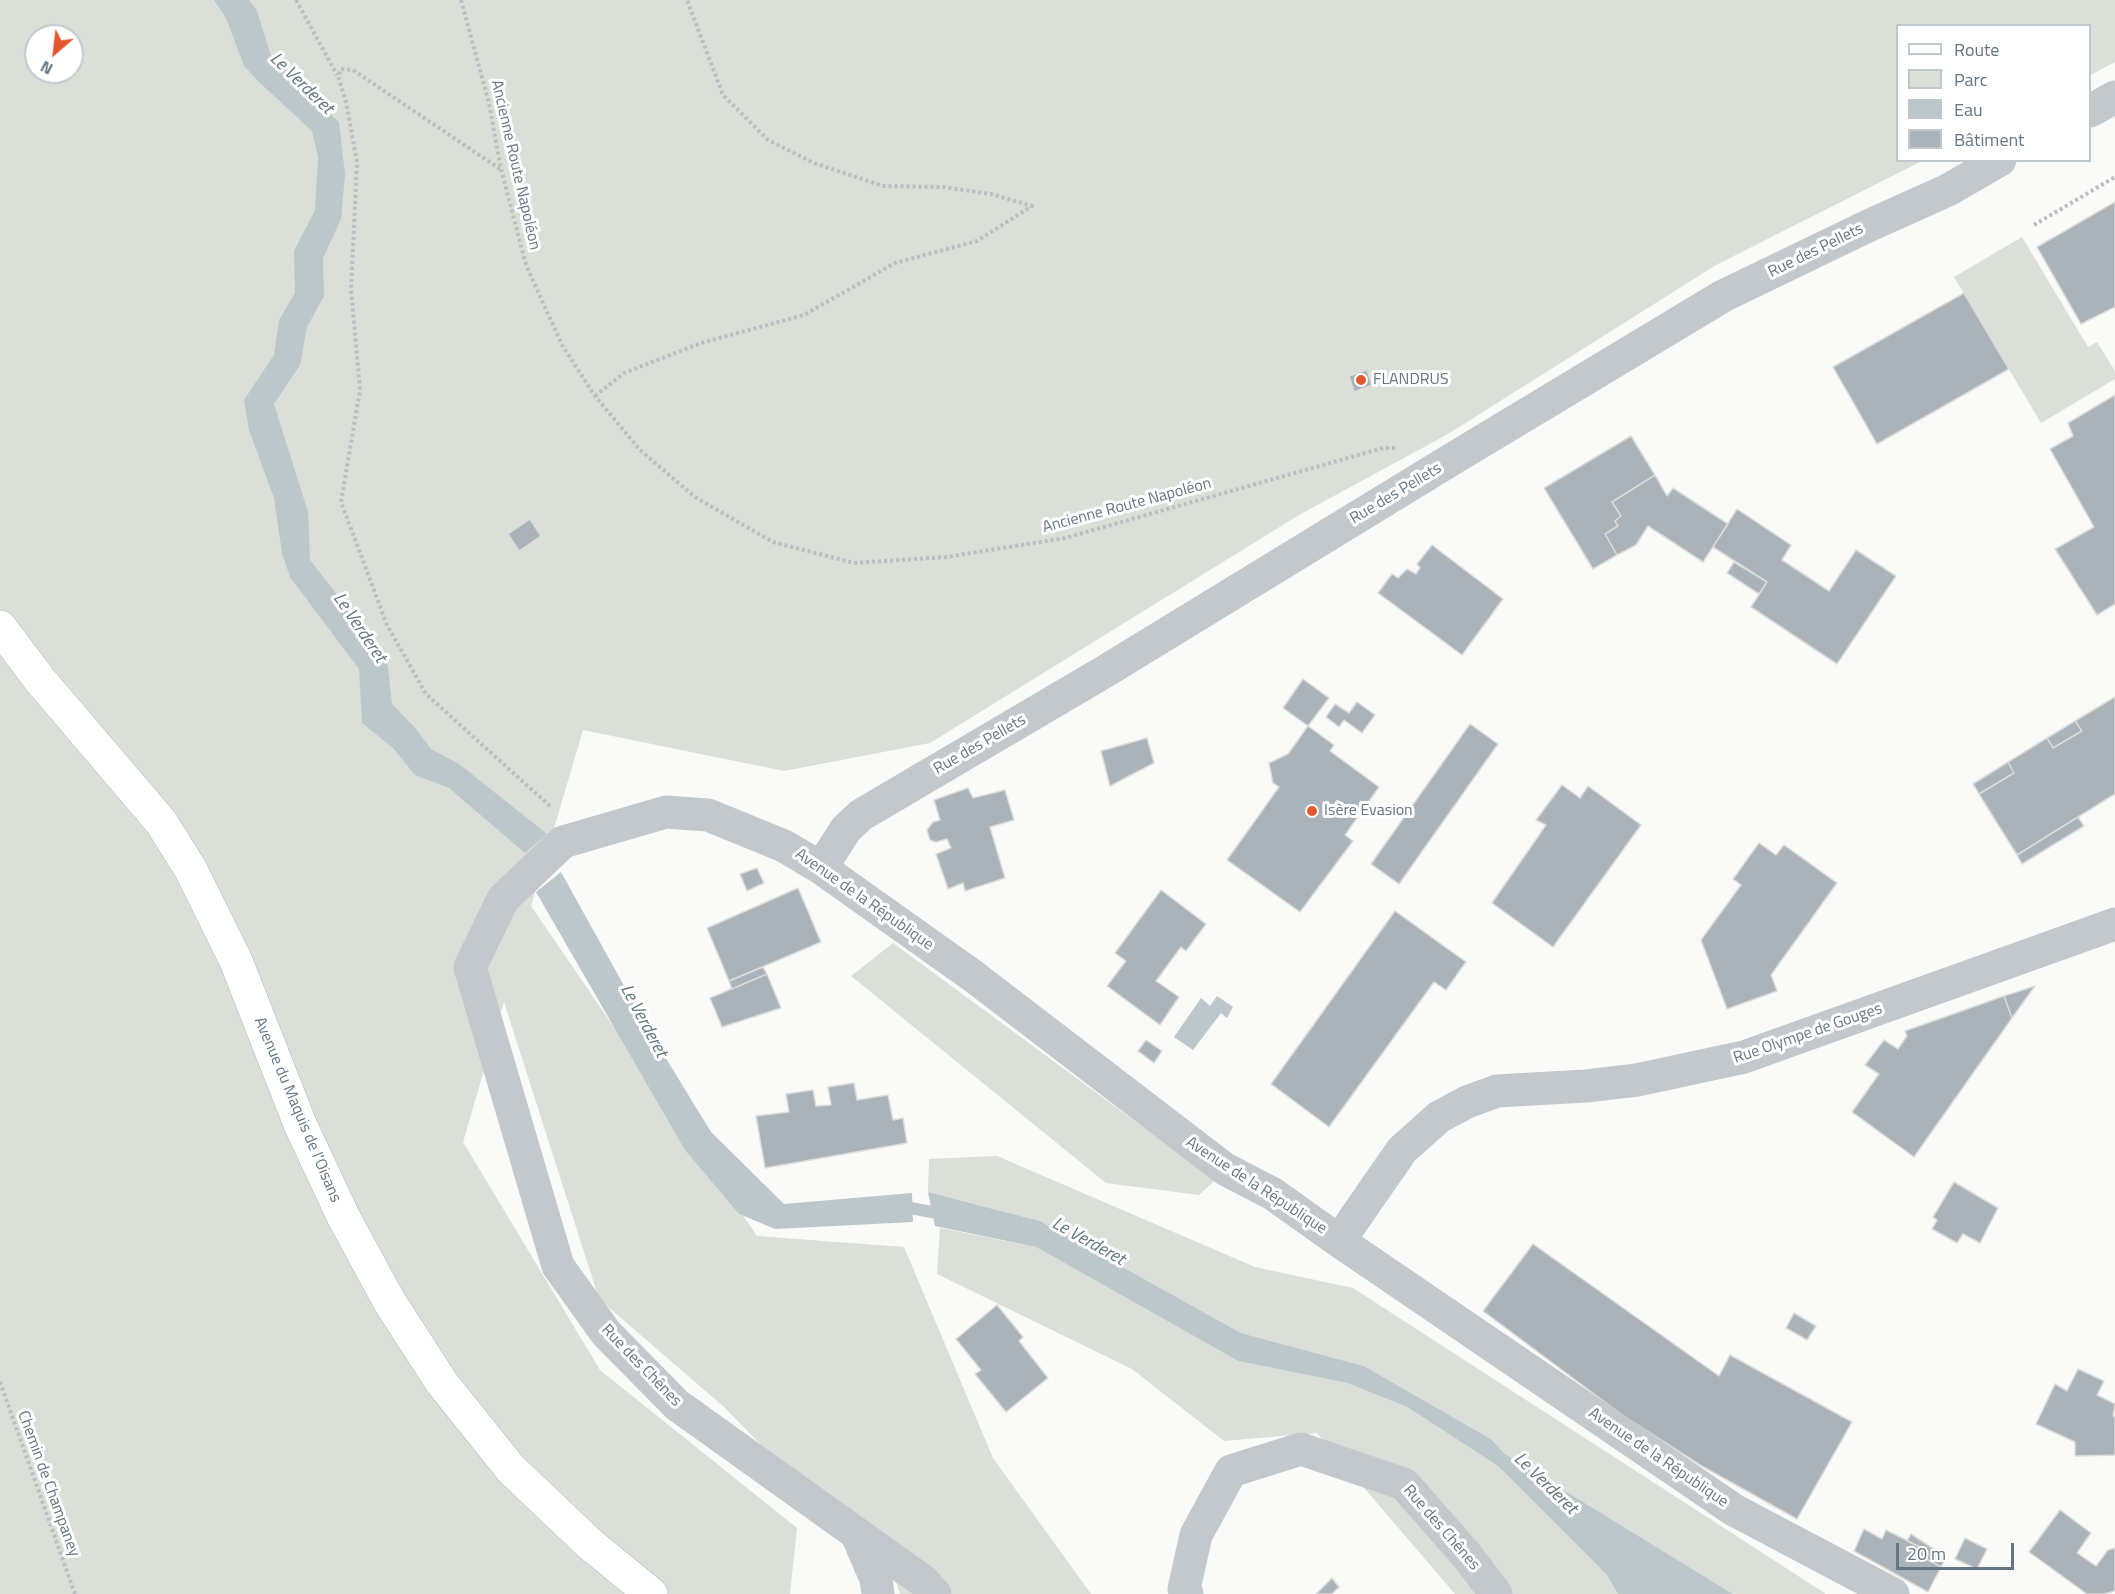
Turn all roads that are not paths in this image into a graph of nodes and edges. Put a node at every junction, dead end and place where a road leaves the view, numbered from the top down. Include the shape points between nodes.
1 (2115, 97) edge
2 (2091, 110) edge
3 (1996, 162) edge
4 (0, 627) edge
5 (821, 868) junction
6 (502, 899) joint
7 (2115, 924) edge
8 (1339, 1241) junction
9 (857, 1535) junction
10 (651, 1594) edge
11 (878, 1594) edge
12 (935, 1594) edge
13 (1187, 1594) edge
14 (1496, 1594) edge
15 (1893, 1594) edge

1 - 2 street
3 - 5 street, Rue des Pellets via 1723,296 861,815 846,829
4 - 10 main road, Avenue du Maquis de l'Oisans via 161,822 191,870 236,961 300,1124 343,1216 389,1301 442,1383 511,1469 590,1544
5 - 6 street, Avenue de la République via 784,846 708,815 666,812 573,839
5 - 8 street, Avenue de la République via 973,976 1225,1169 1274,1194
6 - 9 street, Rue des Chênes via 470,967 558,1266 606,1333 677,1405
7 - 8 street, Rue Olympe de Gouges via 1744,1057 1637,1080 1497,1091 1467,1102 1439,1117 1402,1150
8 - 15 street, Avenue de la République via 1734,1510
9 - 11 street via 876,1579
9 - 12 street, Rue des Chênes via 923,1581
13 - 14 street, Rue des Chênes via 1184,1588 1196,1535 1231,1471 1301,1449 1404,1484

